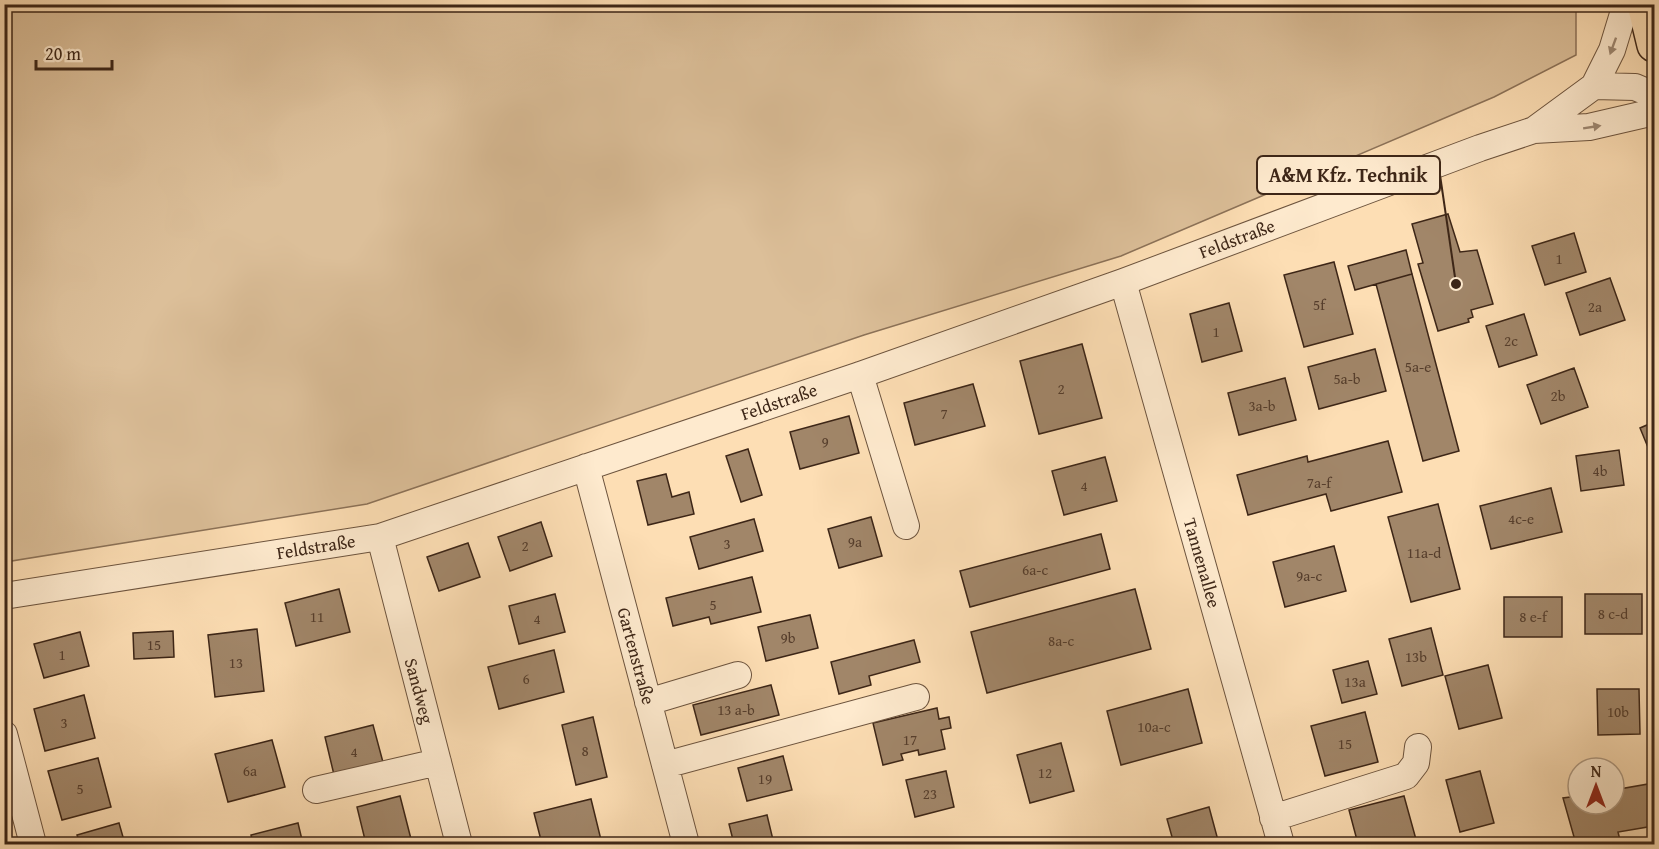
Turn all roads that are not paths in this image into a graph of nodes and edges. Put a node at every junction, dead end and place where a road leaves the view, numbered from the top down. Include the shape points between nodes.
1 (1626, 4) edge
2 (1644, 4) edge
3 (1654, 45) edge
4 (1594, 86) junction
5 (1654, 95) edge
6 (1654, 112) edge
7 (1534, 130) junction
8 (1123, 282) junction
9 (860, 375) junction
10 (586, 467) junction
11 (906, 526) dead end
12 (380, 537) junction
13 (4, 596) edge
14 (738, 675) dead end
15 (916, 697) dead end
16 (648, 702) junction
17 (4, 734) edge
18 (1418, 747) dead end
19 (438, 762) junction
20 (665, 765) junction
21 (316, 790) dead end
22 (1273, 818) junction
23 (33, 844) edge
24 (459, 844) edge
25 (686, 844) edge
26 (1281, 844) edge

1 -> 4 street, Feldstraße via 1612,50
2 - 3 main road
4 - 5 street via 1635,87
4 - 7 street, Feldstraße
7 -> 6 street, Feldstraße via 1589,127
7 - 8 street, Feldstraße
8 - 9 street, Feldstraße
8 - 22 street, Tannenallee
9 - 10 street, Feldstraße
9 - 11 street
10 - 12 street, Feldstraße
10 - 16 street, Gartenstraße
12 - 13 street, Feldstraße
12 - 19 street, Sandweg
14 - 16 street
15 - 20 street
16 - 20 street, Gartenstraße
17 - 23 street
18 - 22 street via 1416,763 1406,776
19 - 21 street
19 - 24 street, Sandweg
20 - 25 street, Gartenstraße
22 - 26 street, Tannenallee

